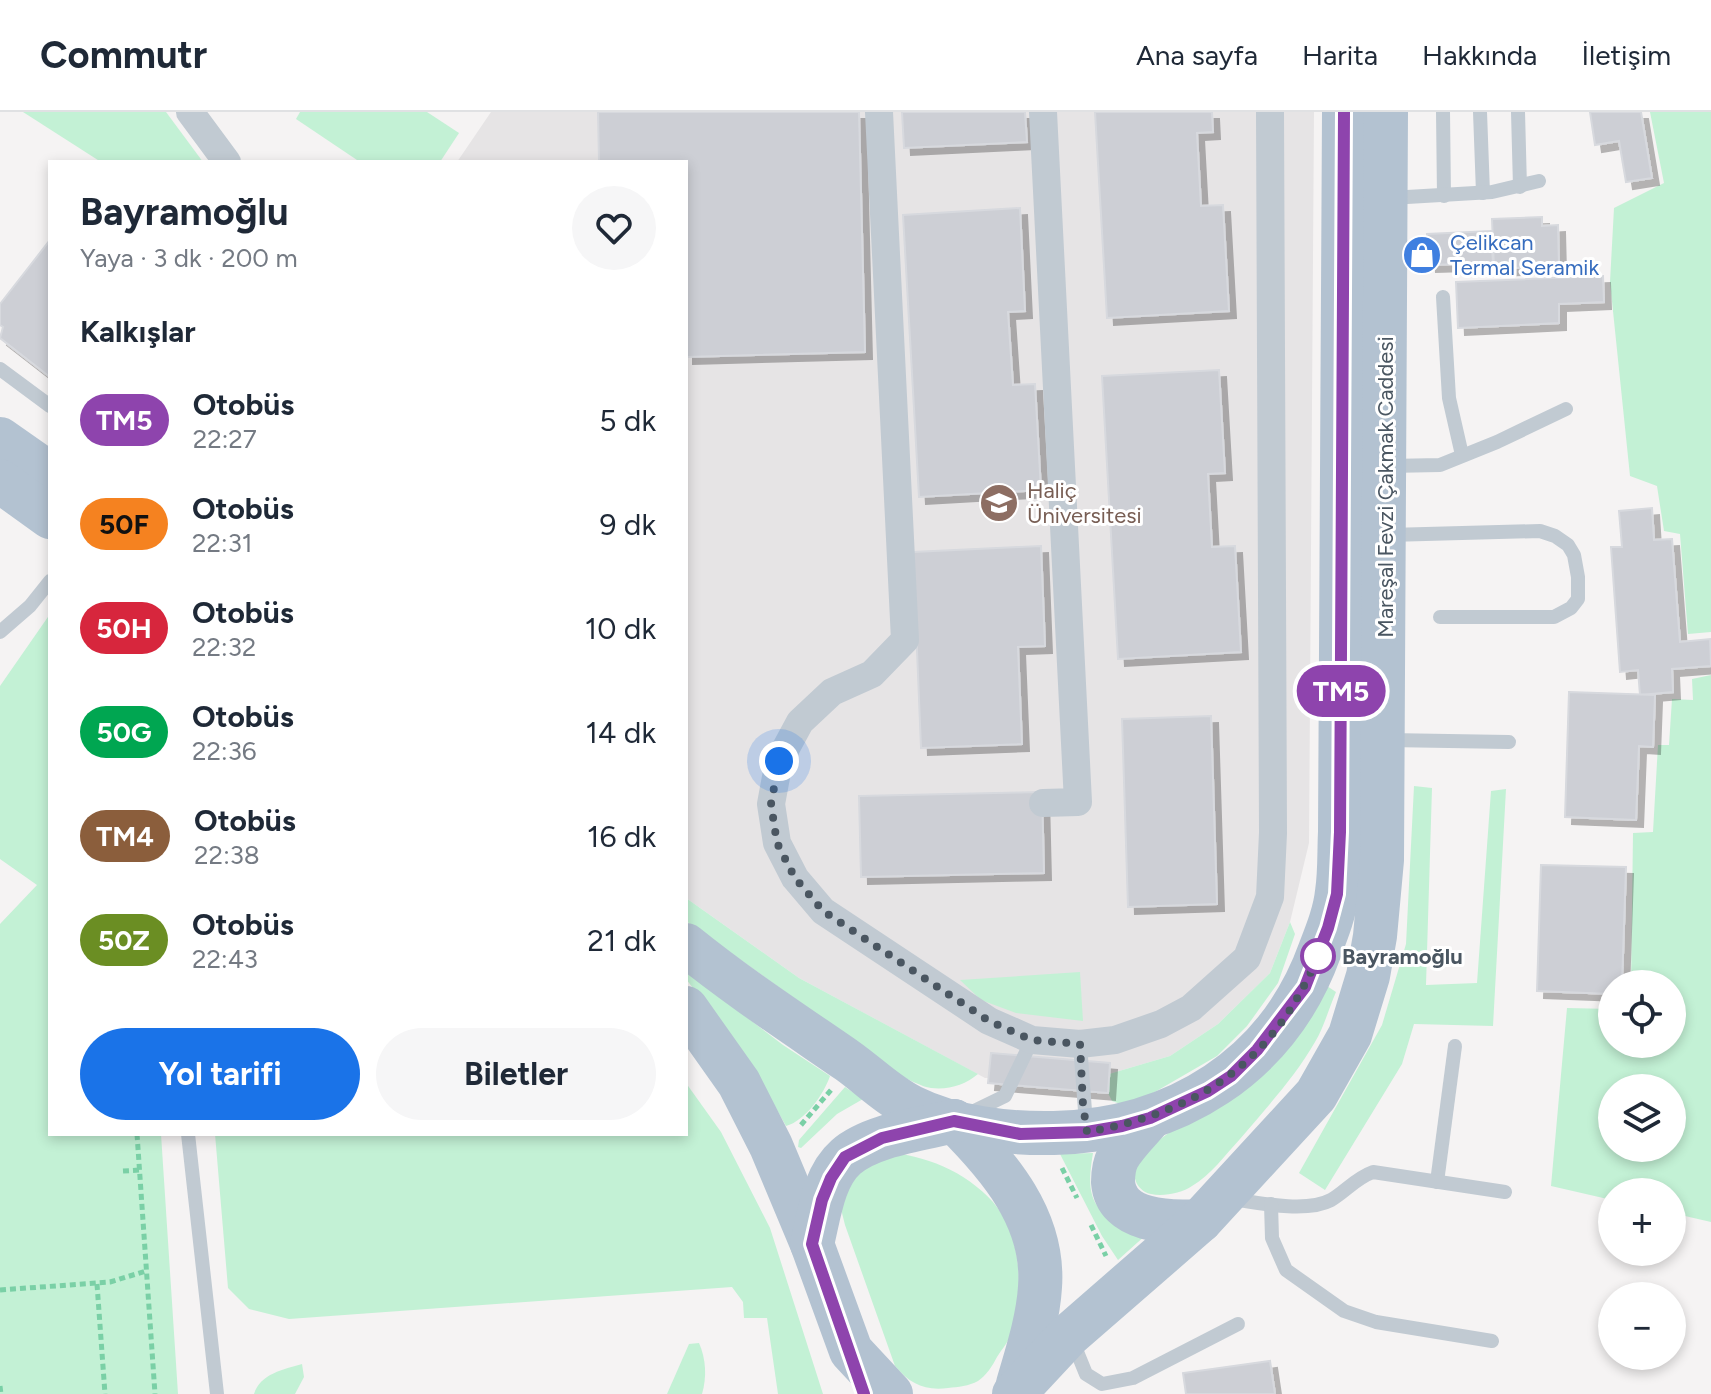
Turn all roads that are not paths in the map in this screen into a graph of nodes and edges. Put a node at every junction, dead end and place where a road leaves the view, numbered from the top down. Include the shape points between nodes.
1 (190, 112) edge
2 (879, 112) edge
3 (1043, 112) edge
4 (1270, 112) edge
5 (1344, 112) edge
6 (1386, 112) edge
7 (1443, 112) edge
8 (1480, 112) edge
9 (1518, 112) edge
10 (226, 160) edge
11 (1539, 181) dead end
12 (1520, 187) junction
13 (1483, 193) junction
14 (1444, 196) junction
15 (1385, 198) junction
16 (1443, 297) dead end
17 (0, 369) edge
18 (48, 405) edge
19 (1566, 409) dead end
20 (0, 439) edge
21 (1462, 455) junction
22 (1385, 466) junction
23 (48, 473) edge
24 (0, 481) edge
25 (48, 516) edge
26 (1385, 535) junction
27 (48, 584) edge
28 (1440, 617) dead end
29 (0, 632) edge
30 (1384, 740) junction
31 (1509, 742) dead end
32 (1043, 803) dead end
33 (688, 947) edge
34 (688, 1011) edge
35 (1032, 1040) junction
36 (1080, 1044) junction
37 (1455, 1046) dead end
38 (1150, 1118) junction
39 (954, 1121) junction
40 (1087, 1132) junction
41 (188, 1136) edge
42 (1437, 1182) junction
43 (1505, 1192) dead end
44 (1271, 1204) junction
45 (1212, 1209) junction
46 (812, 1244) junction
47 (1238, 1324) dead end
48 (1069, 1335) junction
49 (1492, 1341) dead end
50 (851, 1351) junction
51 (1013, 1393) edge
52 (217, 1394) edge
53 (864, 1394) edge
54 (891, 1394) edge

1 - 10 street
2 - 35 street via 905,640 872,674 832,692 800,722 779,761 771,804 777,843 795,878 823,911 955,1001
3 - 32 street via 1078,802
4 - 36 street via 1270,897 1247,958 1191,1008 1115,1040
5 - 38 main road, Mareşal Fevzi Çakmak Caddesi via 1337,894 1305,987 1257,1050 1208,1091
6 - 15 main road, Mareşal Fevzi Çakmak Caddesi
7 - 14 lane
8 - 13 lane
9 - 12 lane
11 - 12 lane
12 - 13 lane
13 - 14 lane
14 - 15 lane
15 - 22 main road, Mareşal Fevzi Çakmak Caddesi
16 - 21 lane via 1449,398
17 - 18 lane
19 - 21 lane
20 - 23 main road
21 - 22 lane via 1440,465
22 - 26 main road, Mareşal Fevzi Çakmak Caddesi
24 - 25 main road
26 - 28 lane via 1540,531 1568,545 1574,555 1578,599 1554,617
26 - 30 main road, Mareşal Fevzi Çakmak Caddesi
27 - 29 lane
30 - 31 lane
30 - 45 main road, Mareşal Fevzi Çakmak Caddesi via 1375,936 1350,1035 1316,1095
33 - 39 main road, Mareşal Fevzi Çakmak Caddesi via 912,1107
34 - 46 main road via 739,1083
35 - 36 street
35 - 39 lane via 1005,1096
36 - 40 lane
37 - 42 lane
38 - 40 main road, Mareşal Fevzi Çakmak Caddesi
38 - 45 main road via 1118,1157 1113,1173 1114,1191 1125,1208 1177,1223
39 - 40 main road, Mareşal Fevzi Çakmak Caddesi via 1020,1134
39 - 46 main road via 882,1138 845,1157 822,1200
39 - 51 main road via 1007,1180 1033,1231 1040,1286 1036,1320
41 - 52 lane
42 - 43 lane
42 - 44 lane via 1373,1172 1330,1200
44 - 45 lane
44 - 49 lane via 1272,1238 1286,1270 1344,1311 1376,1322
45 - 48 main road, Mareşal Fevzi Çakmak Caddesi
46 - 50 main road
47 - 48 lane via 1133,1378 1102,1384 1086,1374
48 - 51 main road, Mareşal Fevzi Çakmak Caddesi
50 - 53 main road
50 - 54 main road

